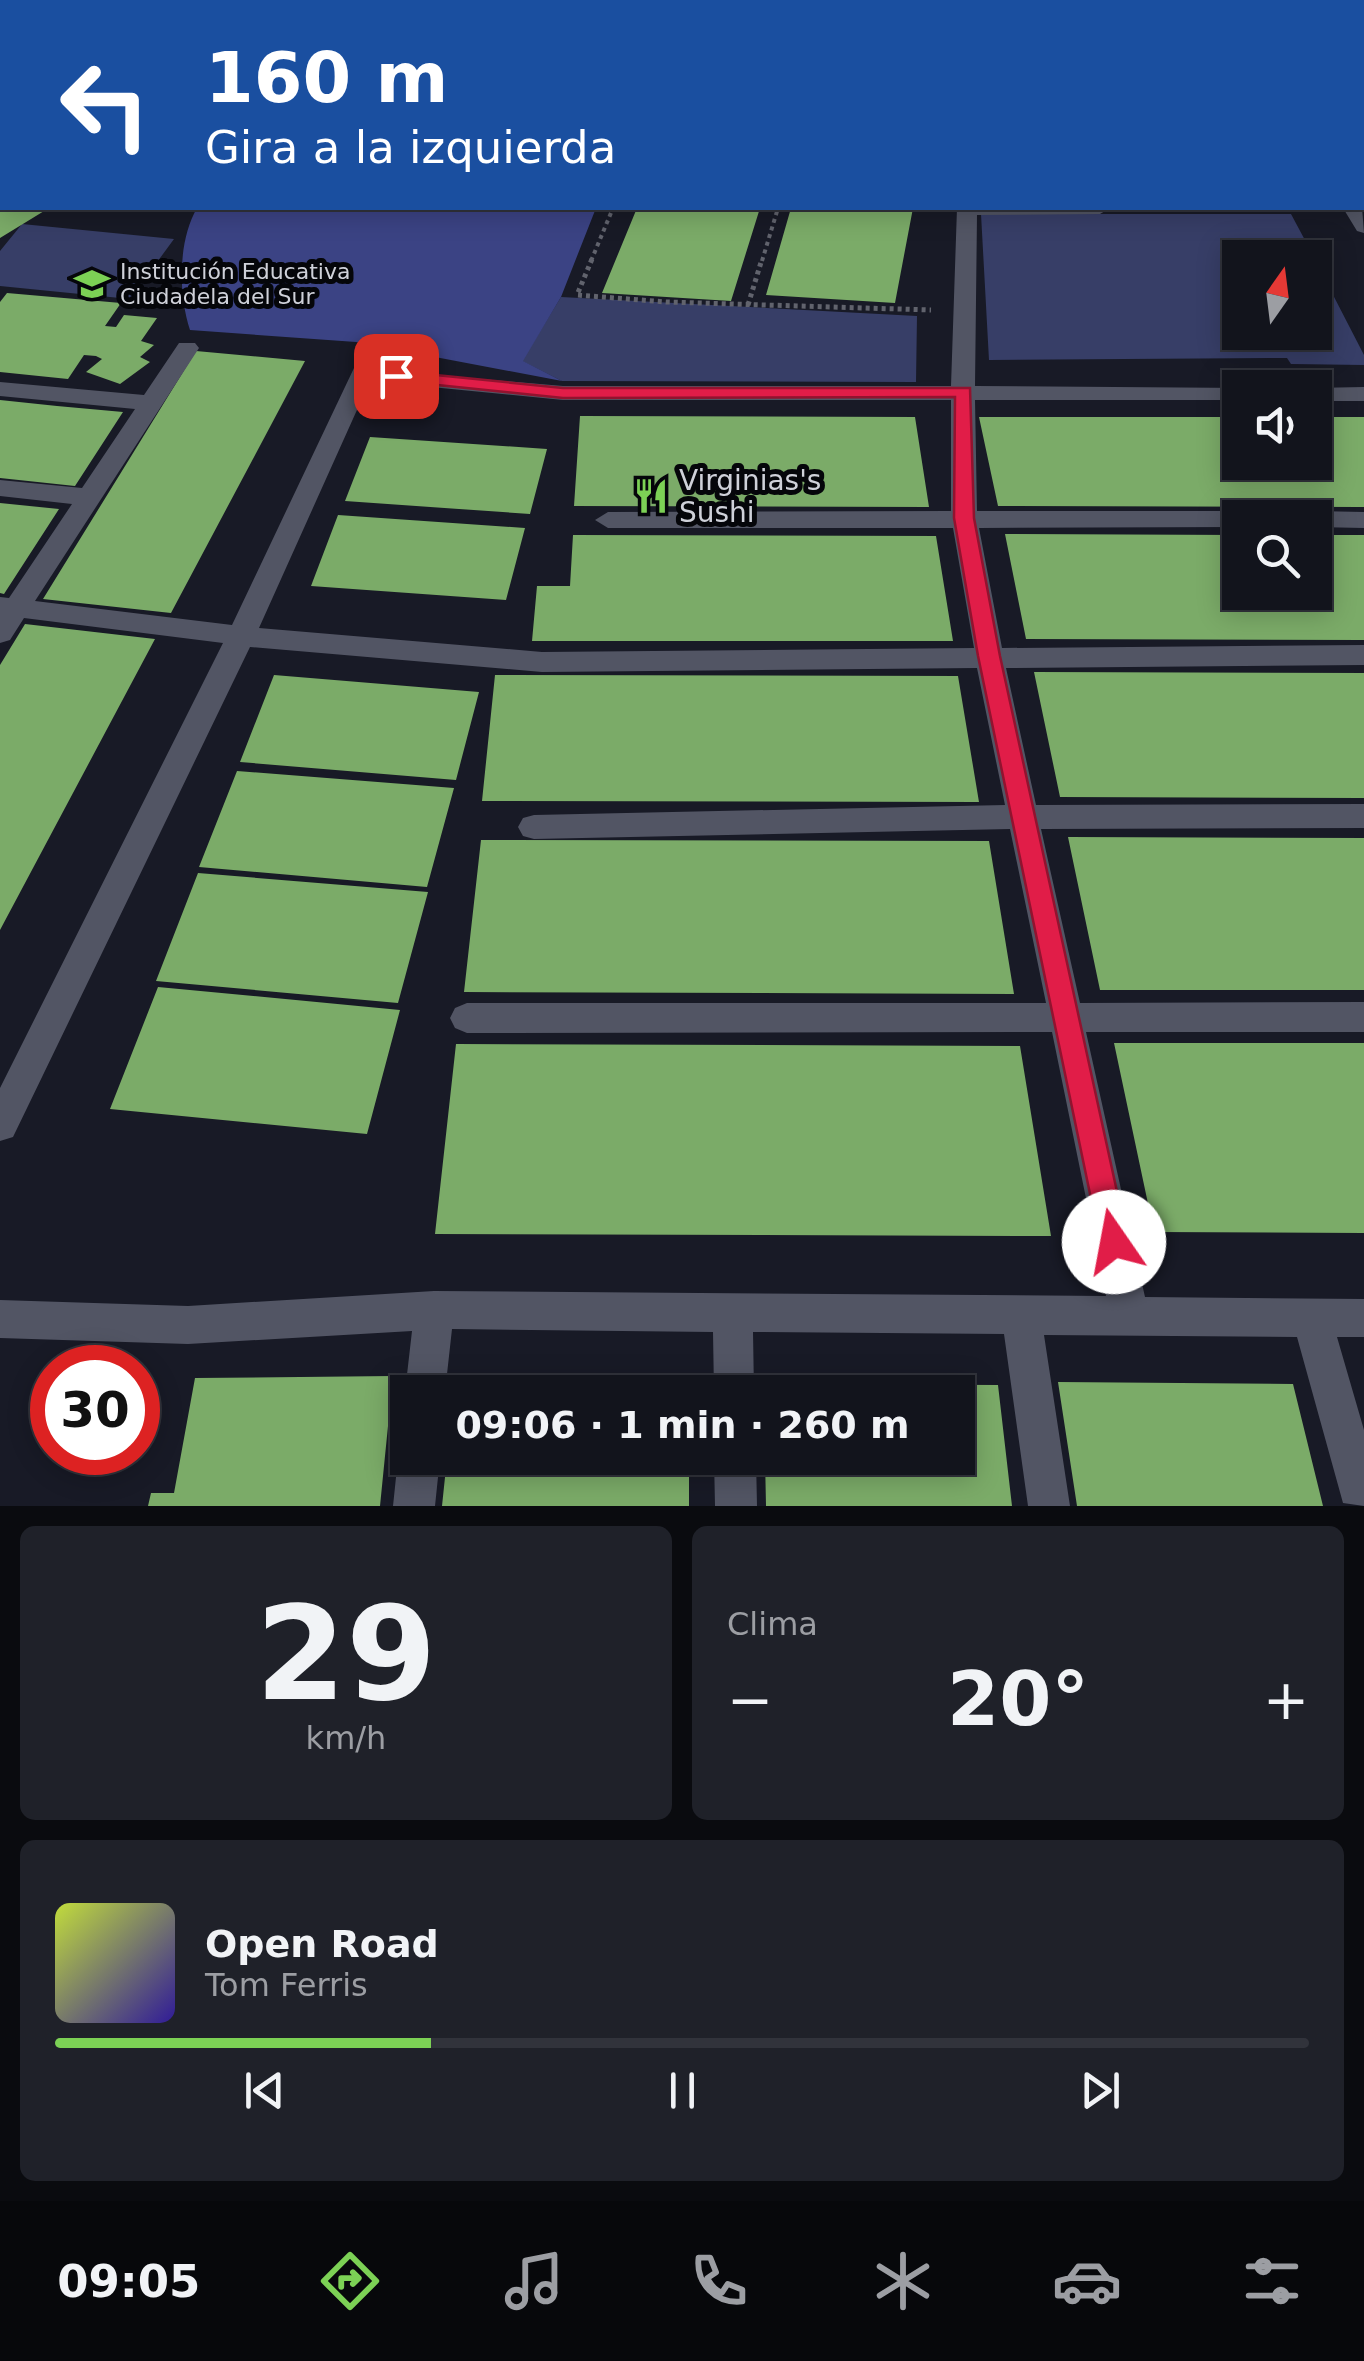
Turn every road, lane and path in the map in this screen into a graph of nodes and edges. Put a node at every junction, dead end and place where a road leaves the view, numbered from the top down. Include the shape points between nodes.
1 (612, 210) edge
2 (777, 210) edge
3 (967, 210) edge
4 (748, 304) junction
5 (962, 311) junction
6 (187, 348) dead end
7 (0, 390) edge
8 (964, 392) junction
9 (1222, 393) edge
10 (1332, 394) edge
11 (1364, 394) edge
12 (148, 403) junction
13 (0, 488) edge
14 (87, 496) junction
15 (964, 518) junction
16 (1222, 519) edge
17 (1332, 519) edge
18 (608, 520) dead end
19 (1364, 520) edge
20 (8, 607) edge
21 (0, 633) edge
22 (241, 636) junction
23 (1364, 655) edge
24 (989, 656) junction
25 (1364, 816) edge
26 (1023, 817) junction
27 (534, 827) dead end
28 (1066, 1016) junction
29 (1364, 1017) edge
30 (467, 1018) dead end
31 (0, 1126) edge
32 (434, 1310) junction
33 (733, 1314) junction
34 (1021, 1316) junction
35 (1130, 1318) junction
36 (1312, 1318) junction
37 (1364, 1318) edge
38 (0, 1319) edge
39 (428, 1375) edge
40 (734, 1375) edge
41 (417, 1475) edge
42 (735, 1475) edge
43 (1364, 1502) edge
44 (414, 1506) edge
45 (736, 1506) edge
46 (1049, 1506) edge

1 - 4 path via 577,295
2 - 4 path
3 - 5 street
4 - 5 path
5 - 8 street
6 - 12 street
7 - 12 street
8 - 9 street
8 - 15 street
8 - 22 street via 563,393 362,372
10 - 11 street
12 - 14 street
13 - 14 street
14 - 20 street
15 - 16 street
15 - 18 street
15 - 24 street
17 - 19 street
20 - 21 street
20 - 22 street
22 - 24 street via 542,662
22 - 31 street
23 - 24 street
24 - 26 street
25 - 26 street
26 - 27 street
26 - 28 street
28 - 29 street
28 - 30 street
28 - 35 street
32 - 33 street
32 - 38 street via 188,1325
32 - 39 street
33 - 34 street
33 - 40 street
34 - 35 street
34 - 46 street
35 - 36 street
36 - 37 street
36 - 43 street
41 - 44 street
42 - 45 street

